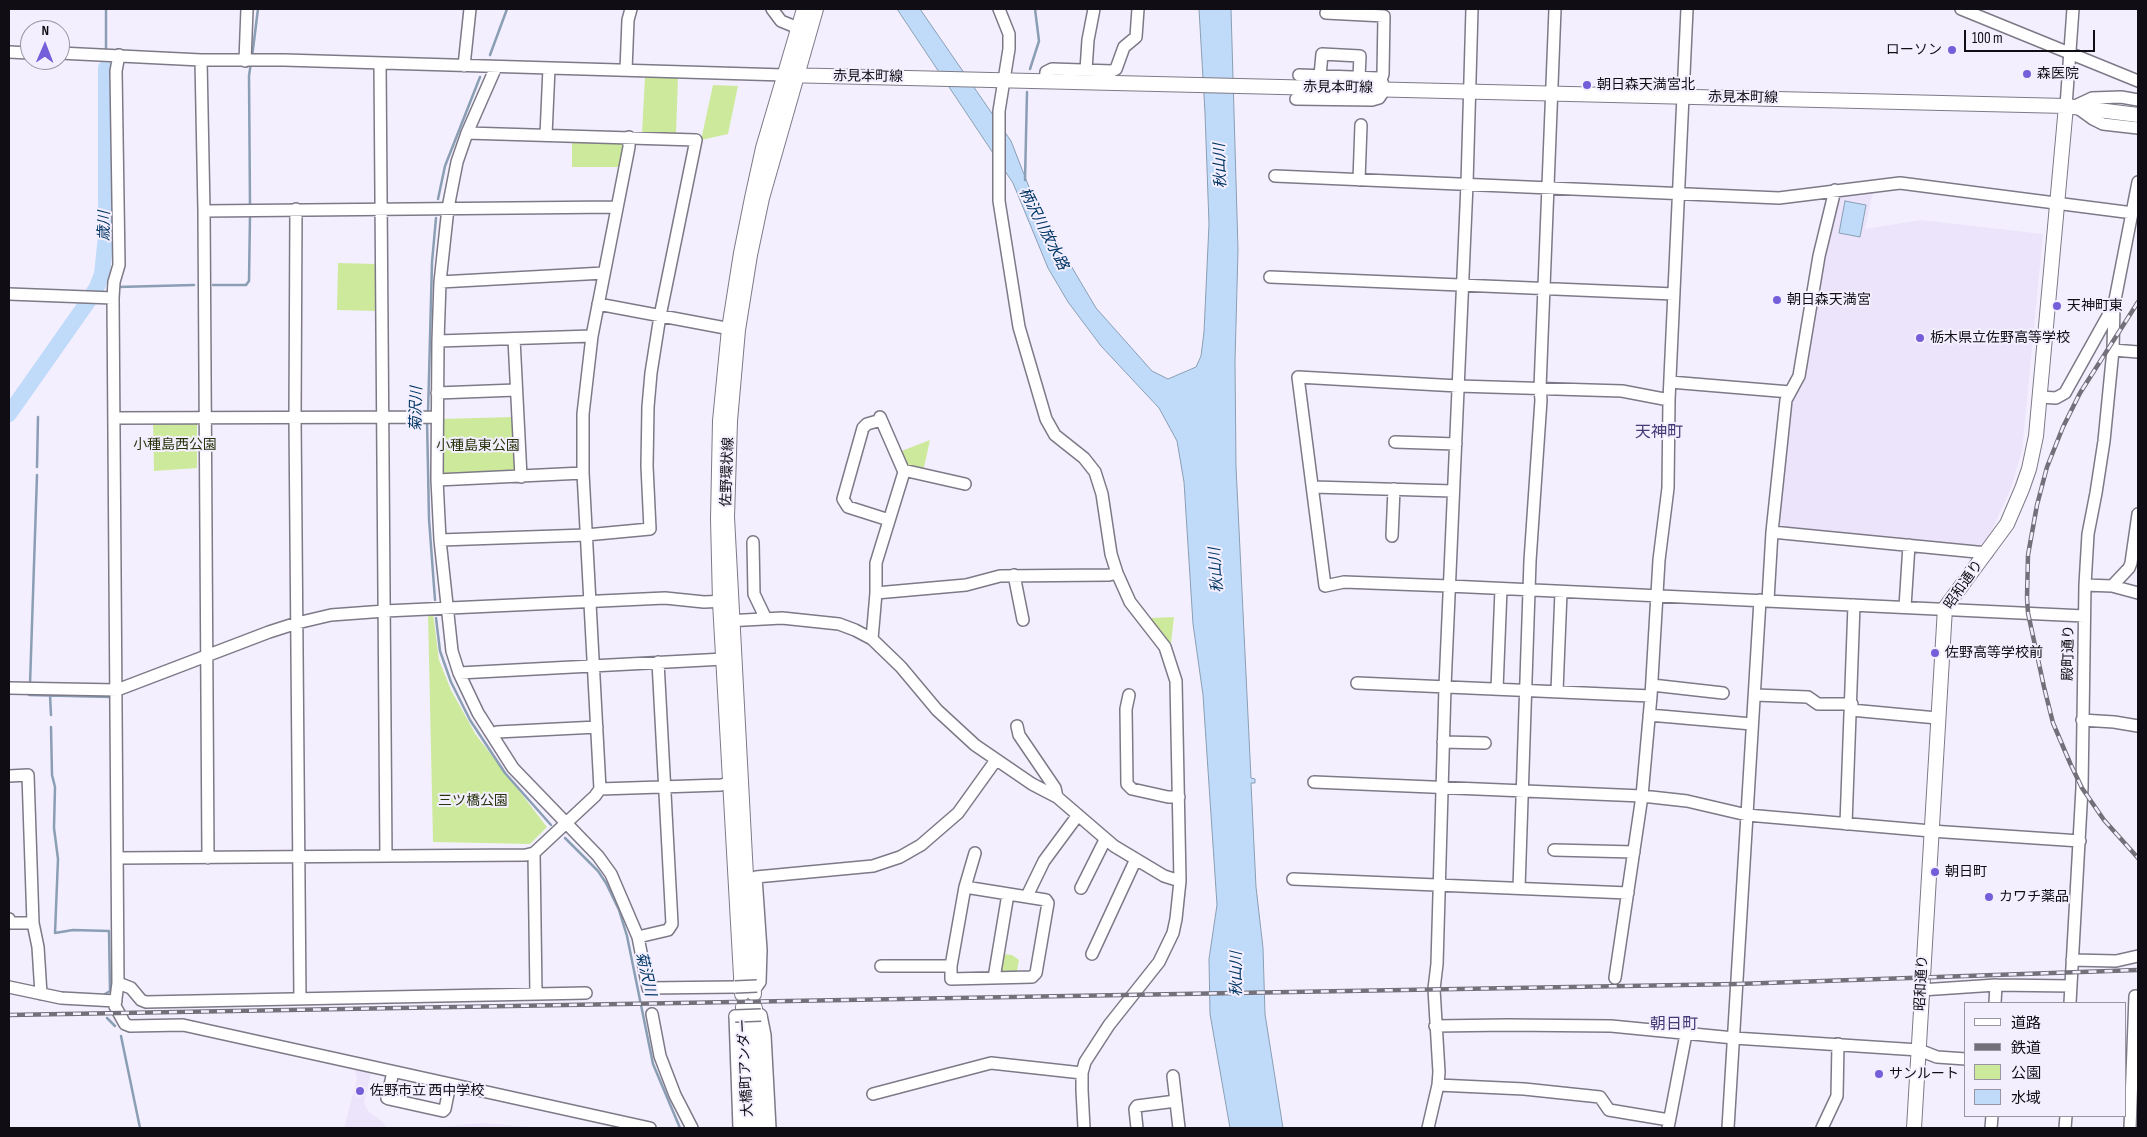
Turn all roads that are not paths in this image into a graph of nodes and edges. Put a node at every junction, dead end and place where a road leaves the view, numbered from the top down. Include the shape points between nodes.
1 (247, 9) edge
2 (470, 9) edge
3 (630, 9) edge
4 (772, 9) edge
5 (804, 9) edge
6 (816, 9) edge
7 (999, 9) edge
8 (1094, 9) edge
9 (1138, 9) edge
10 (1472, 9) edge
11 (1555, 9) edge
12 (1687, 9) edge
13 (1961, 9) edge
14 (2073, 9) edge
15 (1326, 13) dead end
16 (798, 28) junction
17 (70, 53) edge
18 (2070, 53) junction
19 (109, 54) junction
20 (201, 60) junction
21 (245, 61) junction
22 (380, 63) junction
23 (464, 66) junction
24 (496, 67) junction
25 (549, 68) junction
26 (626, 70) junction
27 (1086, 70) junction
28 (791, 75) junction
29 (1299, 75) dead end
30 (1320, 76) junction
31 (1359, 76) junction
32 (1003, 81) junction
33 (1045, 81) junction
34 (2138, 81) edge
35 (1383, 85) junction
36 (1469, 90) junction
37 (1551, 92) junction
38 (1683, 96) junction
39 (1296, 99) dead end
40 (2138, 100) edge
41 (2070, 106) junction
42 (2138, 115) edge
43 (1361, 125) dead end
44 (2138, 128) edge
45 (467, 133) junction
46 (546, 135) junction
47 (629, 137) junction
48 (1276, 176) dead end
49 (1358, 180) junction
50 (2138, 182) edge
51 (1467, 184) junction
52 (1548, 188) junction
53 (1835, 190) junction
54 (1679, 193) junction
55 (2056, 202) junction
56 (616, 207) junction
57 (381, 208) junction
58 (448, 208) junction
59 (296, 209) junction
60 (204, 210) junction
61 (2133, 213) junction
62 (604, 273) junction
63 (1270, 278) dead end
64 (440, 282) junction
65 (1462, 285) junction
66 (1543, 288) junction
67 (9, 294) edge
68 (1674, 294) junction
69 (113, 298) junction
70 (598, 304) junction
71 (2114, 305) junction
72 (660, 316) junction
73 (734, 329) junction
74 (592, 336) junction
75 (514, 339) junction
76 (438, 341) junction
77 (2113, 350) junction
78 (2138, 352) edge
79 (1670, 382) junction
80 (1458, 386) junction
81 (1540, 388) junction
82 (516, 390) junction
83 (438, 392) junction
84 (1790, 392) junction
85 (2040, 397) junction
86 (1669, 400) junction
87 (382, 417) junction
88 (435, 417) junction
89 (115, 418) junction
90 (295, 418) junction
91 (205, 419) junction
92 (1395, 442) dead end
93 (1456, 444) junction
94 (903, 470) junction
95 (583, 473) junction
96 (520, 477) junction
97 (437, 480) junction
98 (965, 484) dead end
99 (1313, 487) junction
100 (1394, 489) junction
101 (1453, 491) junction
102 (2138, 514) edge
103 (889, 520) junction
104 (1772, 532) junction
105 (586, 535) junction
106 (1392, 536) dead end
107 (440, 540) junction
108 (753, 542) dead end
109 (1909, 545) junction
110 (1987, 553) junction
111 (1117, 572) junction
112 (1014, 576) junction
113 (2085, 585) junction
114 (1449, 586) junction
115 (2112, 586) junction
116 (1501, 589) junction
117 (1530, 591) junction
118 (1561, 592) junction
119 (876, 593) junction
120 (2138, 593) edge
121 (1657, 596) junction
122 (1764, 600) junction
123 (590, 601) junction
124 (726, 602) junction
125 (1854, 605) junction
126 (1905, 607) junction
127 (446, 608) junction
128 (1945, 608) junction
129 (385, 611) junction
130 (2084, 616) junction
131 (766, 619) junction
132 (1023, 620) dead end
133 (727, 621) junction
134 (297, 623) junction
135 (872, 640) junction
136 (207, 655) junction
137 (724, 659) junction
138 (658, 662) junction
139 (593, 666) junction
140 (459, 673) junction
141 (1357, 683) dead end
142 (1445, 687) junction
143 (9, 688) edge
144 (1497, 689) junction
145 (117, 690) junction
146 (1527, 690) junction
147 (1651, 690) junction
148 (1557, 691) junction
149 (1723, 693) dead end
150 (1130, 695) dead end
151 (1755, 695) junction
152 (1851, 707) junction
153 (1649, 715) junction
154 (1938, 718) junction
155 (2082, 720) junction
156 (1752, 724) junction
157 (1017, 726) dead end
158 (2138, 726) edge
159 (597, 727) junction
160 (492, 734) junction
161 (1443, 742) junction
162 (1485, 743) dead end
163 (996, 760) junction
164 (9, 776) edge
165 (736, 781) junction
166 (1314, 782) dead end
167 (666, 788) junction
168 (1442, 788) junction
169 (600, 789) junction
170 (1522, 792) junction
171 (1642, 796) junction
172 (1057, 797) junction
173 (1179, 797) junction
174 (1078, 815) junction
175 (1747, 815) junction
176 (566, 824) junction
177 (1846, 824) junction
178 (1932, 831) junction
179 (1105, 840) junction
180 (2080, 841) junction
181 (1554, 850) dead end
182 (975, 852) dead end
183 (1634, 852) junction
184 (534, 853) junction
185 (386, 856) junction
186 (299, 857) junction
187 (118, 858) junction
188 (208, 858) junction
189 (1136, 859) junction
190 (741, 875) joint
191 (1293, 879) dead end
192 (1180, 881) junction
193 (1439, 884) junction
194 (965, 887) junction
195 (1081, 888) dead end
196 (1519, 888) junction
197 (1628, 893) junction
198 (1008, 894) junction
199 (1027, 896) junction
200 (9, 919) edge
201 (33, 922) junction
202 (638, 937) junction
203 (1092, 954) dead end
204 (2138, 956) edge
205 (2072, 960) junction
206 (881, 966) dead end
207 (951, 966) junction
208 (994, 978) junction
209 (1615, 978) dead end
210 (118, 983) junction
211 (1996, 986) junction
212 (2070, 986) junction
213 (9, 987) edge
214 (1922, 990) junction
215 (586, 993) dead end
216 (42, 994) junction
217 (536, 994) junction
218 (2138, 996) edge
219 (300, 999) junction
220 (116, 1001) junction
221 (748, 1001) junction
222 (1995, 1002) edge
223 (2070, 1002) edge
224 (652, 1014) dead end
225 (1435, 1026) junction
226 (1686, 1034) junction
227 (1734, 1038) junction
228 (1838, 1044) junction
229 (1919, 1050) junction
230 (1964, 1059) edge
231 (2132, 1069) edge
232 (393, 1072) junction
233 (1082, 1073) junction
234 (1174, 1076) dead end
235 (450, 1084) junction
236 (1438, 1085) junction
237 (873, 1094) dead end
238 (1176, 1101) junction
239 (1669, 1124) edge
240 (632, 1126) edge
241 (650, 1128) edge
242 (692, 1128) edge
243 (739, 1128) edge
244 (749, 1128) edge
245 (761, 1128) edge
246 (770, 1128) edge
247 (1084, 1128) edge
248 (1137, 1128) edge
249 (1179, 1128) edge
250 (1428, 1128) edge
251 (1728, 1128) edge
252 (1822, 1128) edge
253 (1914, 1128) edge
254 (2132, 1128) edge

1 - 21 street
2 - 23 street
3 - 26 street
4 - 16 street via 781,21
5 - 16 main road
6 - 28 main road
7 - 32 street via 1009,34 1009,57
8 - 27 street
9 - 27 street via 1136,37 1124,48 1116,69
10 - 36 street
11 - 37 street
12 - 38 street
13 - 18 street
14 - 18 street
15 - 35 street via 1384,16
16 - 28 main road
17 - 19 street
18 - 34 street
18 - 41 street
19 - 20 street
19 - 69 street via 116,71 119,265
20 - 21 street
20 - 60 street
21 - 22 street
22 - 23 street
22 - 57 street
23 - 24 street
24 - 25 street
24 - 45 street
25 - 26 street
25 - 46 street
26 - 28 street
27 - 33 street via 1050,70 1046,72
28 - 32 main road, 赤見本町線
28 - 73 main road, 佐野環状線
29 - 30 street
30 - 31 street
30 - 31 street via 1322,54 1360,56
31 - 35 street via 1373,77
32 - 33 main road, 赤見本町線
32 - 111 street via 999,111 999,201 1018,325 1046,419 1055,435 1084,458 1095,472
33 - 35 main road, 赤見本町線 via 1287,87
35 - 36 main road, 赤見本町線
35 - 39 street via 1379,98 1372,100
36 - 37 main road, 赤見本町線
36 - 51 street
37 - 38 main road, 赤見本町線
37 - 52 street
38 - 41 main road, 赤見本町線
38 - 54 street
40 - 41 street via 2092,98
41 - 42 main road, 赤見本町線
41 - 44 street via 2103,124
41 - 55 main road
43 - 49 street
45 - 46 street
45 - 58 street via 457,162
46 - 47 street
47 - 56 street
47 - 72 street via 696,140
48 - 49 street
49 - 51 street
50 - 61 street
51 - 52 street
51 - 65 street
52 - 54 street
52 - 66 street
53 - 54 street via 1778,198
53 - 55 street via 1900,183
53 - 84 street via 1819,256 1799,376
54 - 68 street
55 - 61 street
55 - 85 main road
56 - 58 street
56 - 62 street
57 - 58 street
57 - 59 street
57 - 87 street
58 - 64 street
59 - 60 street
59 - 90 street
60 - 91 street
61 - 71 street
62 - 64 street
62 - 70 street
63 - 65 street
64 - 76 street
65 - 66 street
65 - 80 street
66 - 68 street
66 - 81 street
67 - 69 street
68 - 79 street
69 - 89 street
70 - 72 street
70 - 74 street
71 - 77 street, 殿町通り
71 - 85 street via 2064,394 2056,398
72 - 73 street
72 - 105 street via 648,407 650,529
73 - 124 main road, 佐野環状線
74 - 75 street
74 - 95 street via 583,414
75 - 76 street
75 - 82 street
76 - 83 street
77 - 78 street
77 - 113 street, 殿町通り via 2098,485 2088,534
79 - 84 street
79 - 86 street
80 - 81 street
80 - 93 street
80 - 99 street via 1298,377
81 - 86 street via 1622,391
81 - 117 street
82 - 83 street
82 - 96 street
83 - 88 street
84 - 104 street via 1786,400
85 - 110 main road, 昭和通り via 2036,436 2022,489 2007,524
86 - 121 street via 1668,488
87 - 88 street
87 - 90 street
87 - 129 street
88 - 97 street
89 - 91 street
89 - 145 street
90 - 91 street
90 - 134 street
91 - 136 street
92 - 93 street
93 - 101 street
94 - 98 street
94 - 103 street
94 - 103 street via 881,418 867,424 863,428 844,498 848,507
95 - 96 street
95 - 105 street
96 - 97 street
97 - 107 street
99 - 100 street
99 - 114 street via 1325,586 1344,582
100 - 101 street
100 - 106 street
101 - 114 street
102 - 115 street via 2132,563
103 - 119 street via 876,562
104 - 109 street
104 - 122 street
105 - 107 street
105 - 123 street
107 - 127 street
108 - 131 street via 754,594
109 - 110 street
109 - 126 street
110 - 128 main road, 昭和通り
111 - 112 street via 1110,575
111 - 173 street via 1130,602 1164,647 1175,672
112 - 119 street via 1000,576 966,585
112 - 132 street
113 - 115 street
113 - 130 street, 殿町通り
114 - 116 street
114 - 142 street
115 - 120 street
116 - 117 street
116 - 144 street
117 - 118 street
117 - 146 street
118 - 121 street
118 - 148 street
119 - 135 street
121 - 122 street
121 - 147 street
122 - 125 street
122 - 151 street
123 - 124 street via 665,598
123 - 127 street
123 - 139 street
124 - 133 main road, 佐野環状線
125 - 126 street
125 - 152 street
126 - 128 street
127 - 129 street
127 - 140 street via 452,651
128 - 130 street
128 - 154 main road, 昭和通り
129 - 134 street via 331,615
129 - 185 street
130 - 155 street, 殿町通り
131 - 133 street
131 - 135 street via 839,624
133 - 137 main road, 佐野環状線
133 - 165 main road, 佐野環状線
134 - 136 street
134 - 186 street
135 - 163 street via 901,667 953,726
136 - 145 street
136 - 188 street
137 - 138 street
137 - 165 main road, 佐野環状線
138 - 139 street
138 - 167 street
139 - 140 street
139 - 159 street
140 - 160 street via 478,714
141 - 142 street
142 - 144 street
142 - 161 street
143 - 145 street
144 - 146 street
145 - 187 street
146 - 148 street
146 - 170 street
147 - 148 street
147 - 149 street
147 - 153 street
150 - 173 street via 1126,709 1126,784 1132,789
151 - 152 street via 1808,697 1818,704
151 - 156 street
152 - 154 street
152 - 177 street
153 - 156 street
153 - 171 street
154 - 178 main road, 昭和通り
155 - 158 street
155 - 180 street, 殿町通り
156 - 175 street
157 - 172 street via 1019,735 1055,788
159 - 160 street
159 - 169 street
160 - 176 street via 513,768
161 - 162 street
161 - 168 street
163 - 172 street
163 - 221 street via 958,813 900,857 873,866 756,877 760,982
164 - 201 street via 28,775
165 - 167 street
165 - 190 main road, 佐野環状線
166 - 168 street
167 - 169 street
167 - 202 street via 672,924 668,930
168 - 170 street
168 - 193 street
169 - 176 street
170 - 171 street
170 - 196 street
171 - 175 street via 1688,801
171 - 183 street
172 - 174 street
173 - 192 street
174 - 179 street
174 - 199 street via 1044,861
175 - 177 street
175 - 227 street
176 - 184 street
176 - 202 street via 612,874
177 - 178 street
178 - 180 street
178 - 214 main road, 昭和通り
179 - 189 street
179 - 195 street
180 - 205 street, 殿町通り
181 - 183 street
182 - 194 street
183 - 197 street
184 - 185 street via 526,856
184 - 217 street
185 - 186 street
186 - 188 street
186 - 219 street
187 - 188 street
187 - 210 street
189 - 192 street via 1164,876
189 - 203 street
190 - 221 main road, 大橋町アンダー
191 - 193 street
192 - 233 street via 1173,932 1160,962 1093,1048
193 - 196 street
193 - 225 street
194 - 198 street
194 - 207 street
196 - 197 street
197 - 209 street
198 - 199 street
198 - 208 street
199 - 208 street via 1048,903 1036,973 1032,977
200 - 201 street via 11,924
201 - 216 street
202 - 221 street via 648,988
204 - 205 street via 2116,960
205 - 212 street, 殿町通り
206 - 207 street
207 - 208 street via 951,979
210 - 219 street via 131,988 146,1002
210 - 220 street
211 - 212 street
211 - 214 street
211 - 222 street
212 - 223 street, 殿町通り
213 - 216 street
214 - 229 main road, 昭和通り
215 - 217 street
216 - 220 street via 78,1000
217 - 219 street
218 - 231 street via 2135,996
220 - 232 street via 115,1006 130,1026 183,1025
221 - 243 street
221 - 244 main road, 大橋町アンダー
221 - 245 main road, 大橋町アンダー
221 - 246 street via 765,1035
224 - 242 street via 660,1056
225 - 226 street via 1611,1026
225 - 236 street
226 - 227 street
226 - 239 street
227 - 228 street
227 - 251 street
228 - 229 street
228 - 252 street via 1837,1096
229 - 230 street via 1937,1057
229 - 253 main road, 昭和通り
231 - 254 street
232 - 235 street
232 - 235 street via 387,1098 443,1111
233 - 237 street via 992,1064
233 - 247 street
234 - 238 street
235 - 240 street
236 - 239 street via 1600,1097 1609,1110
236 - 250 street
238 - 248 street via 1137,1106
238 - 249 street
240 - 241 street

